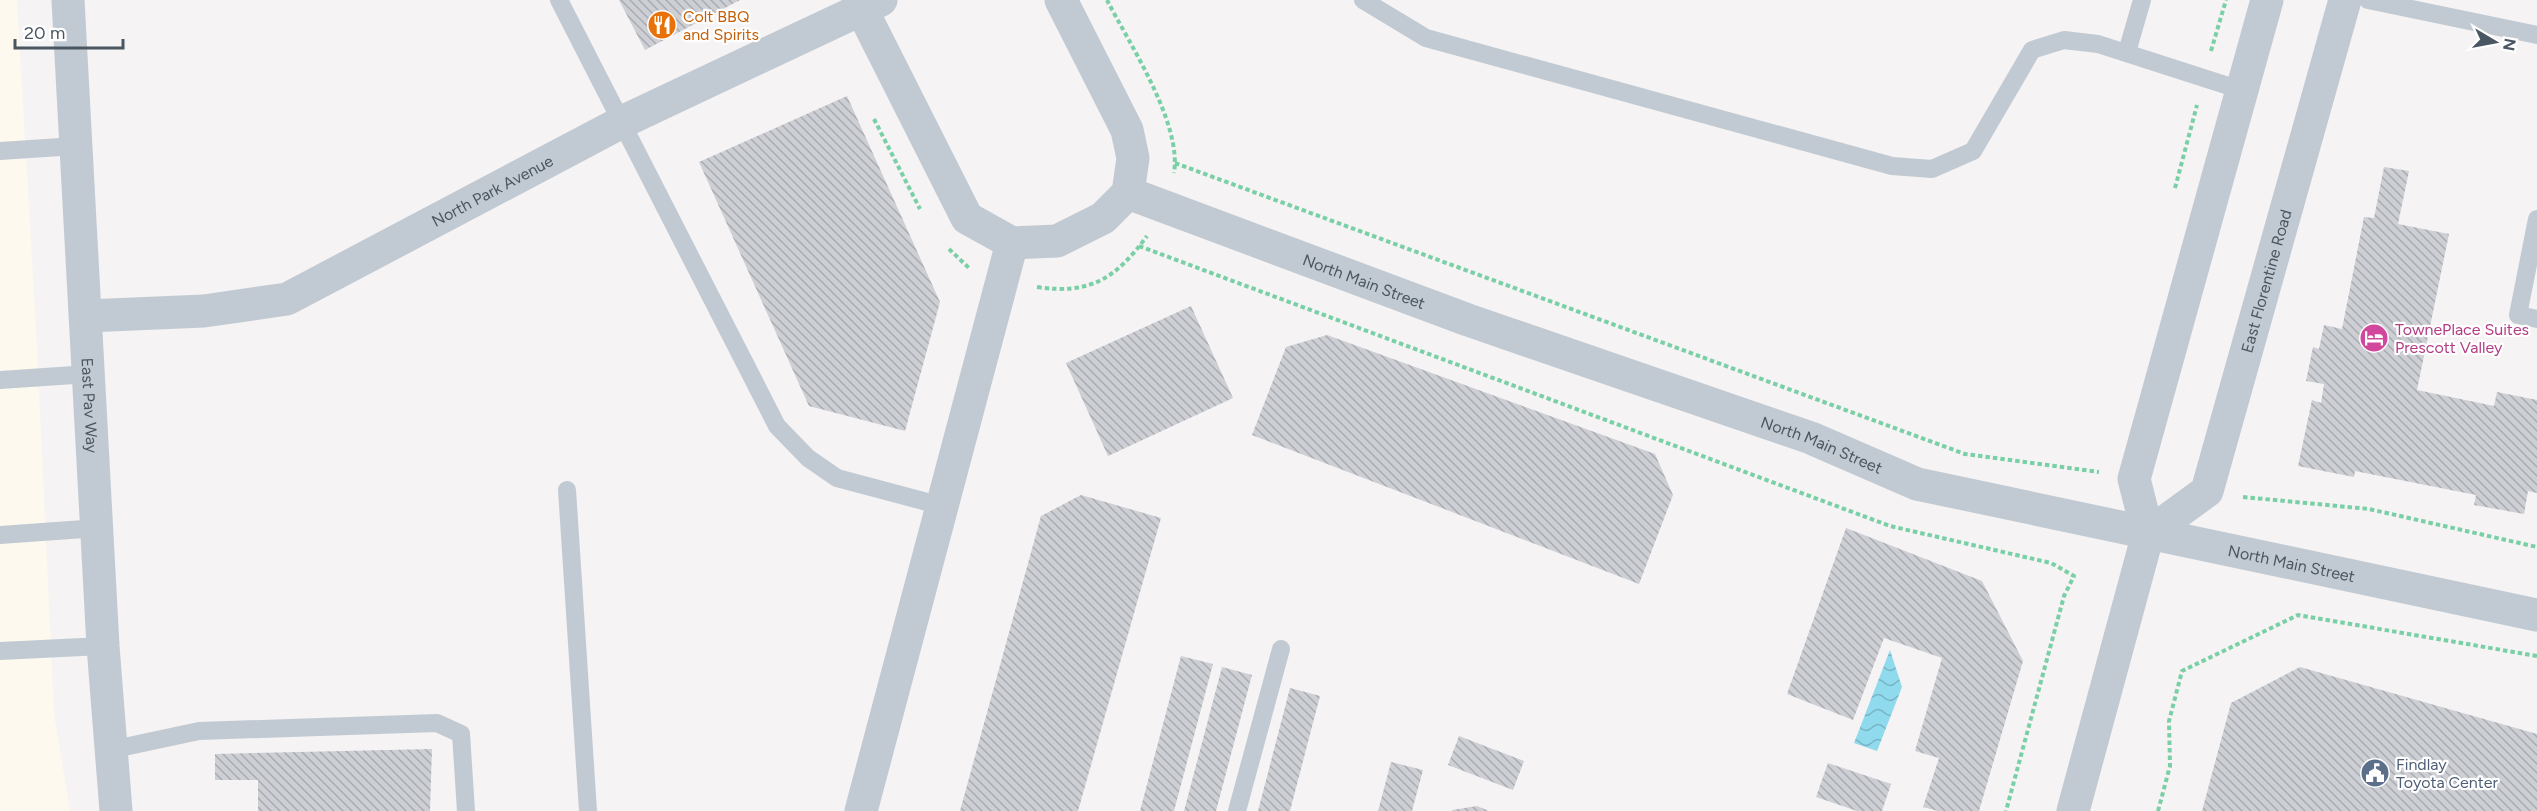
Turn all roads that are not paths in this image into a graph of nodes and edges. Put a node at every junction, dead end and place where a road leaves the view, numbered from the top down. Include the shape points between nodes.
1 (68, 0) edge
2 (559, 0) edge
3 (1061, 0) edge
4 (1362, 0) edge
5 (2142, 0) edge
6 (2267, 0) edge
7 (2345, 0) edge
8 (2368, 0) edge
9 (871, 5) edge
10 (2537, 35) edge
11 (2127, 52) junction
12 (2241, 90) junction
13 (622, 122) junction
14 (76, 146) junction
15 (0, 150) edge
16 (1128, 193) junction
17 (2537, 219) edge
18 (1012, 243) junction
19 (86, 316) junction
20 (2537, 319) edge
21 (89, 374) junction
22 (0, 380) edge
23 (567, 490) dead end
24 (942, 506) junction
25 (98, 528) junction
26 (2148, 534) junction
27 (0, 535) edge
28 (2537, 615) edge
29 (103, 646) junction
30 (1281, 649) dead end
31 (0, 651) edge
32 (111, 750) junction
33 (116, 811) edge
34 (466, 811) edge
35 (588, 811) edge
36 (861, 811) edge
37 (1237, 811) edge
38 (2073, 811) edge

1 - 14 street, East Pav Way
2 - 13 lane
3 - 16 street via 1127,130 1133,158
4 - 11 lane via 1426,38 1892,166 1932,170 1973,151 2032,50 2064,40
5 - 11 lane
6 - 12 street
7 - 26 street, East Florentine Road via 2207,491
8 - 10 lane
9 - 13 street, North Park Avenue
9 - 18 street via 967,218
11 - 12 lane
12 - 26 street via 2134,479
13 - 19 street, North Park Avenue via 287,299 204,311
13 - 24 lane via 777,426 808,458 837,478
14 - 15 lane
14 - 19 street, East Pav Way
16 - 18 street via 1103,218 1057,242
16 - 26 street, North Main Street via 1468,320 1811,438 1917,484
17 - 20 lane via 2518,315
18 - 24 street
19 - 21 street, East Pav Way
21 - 22 lane
21 - 25 street, East Pav Way
23 - 35 lane
24 - 36 street
25 - 27 lane
25 - 29 street, East Pav Way
26 - 28 street, North Main Street
26 - 38 street
29 - 31 lane
29 - 32 street, East Pav Way
30 - 37 lane
32 - 33 street, East Pav Way
32 - 34 lane via 199,731 437,723 461,734

